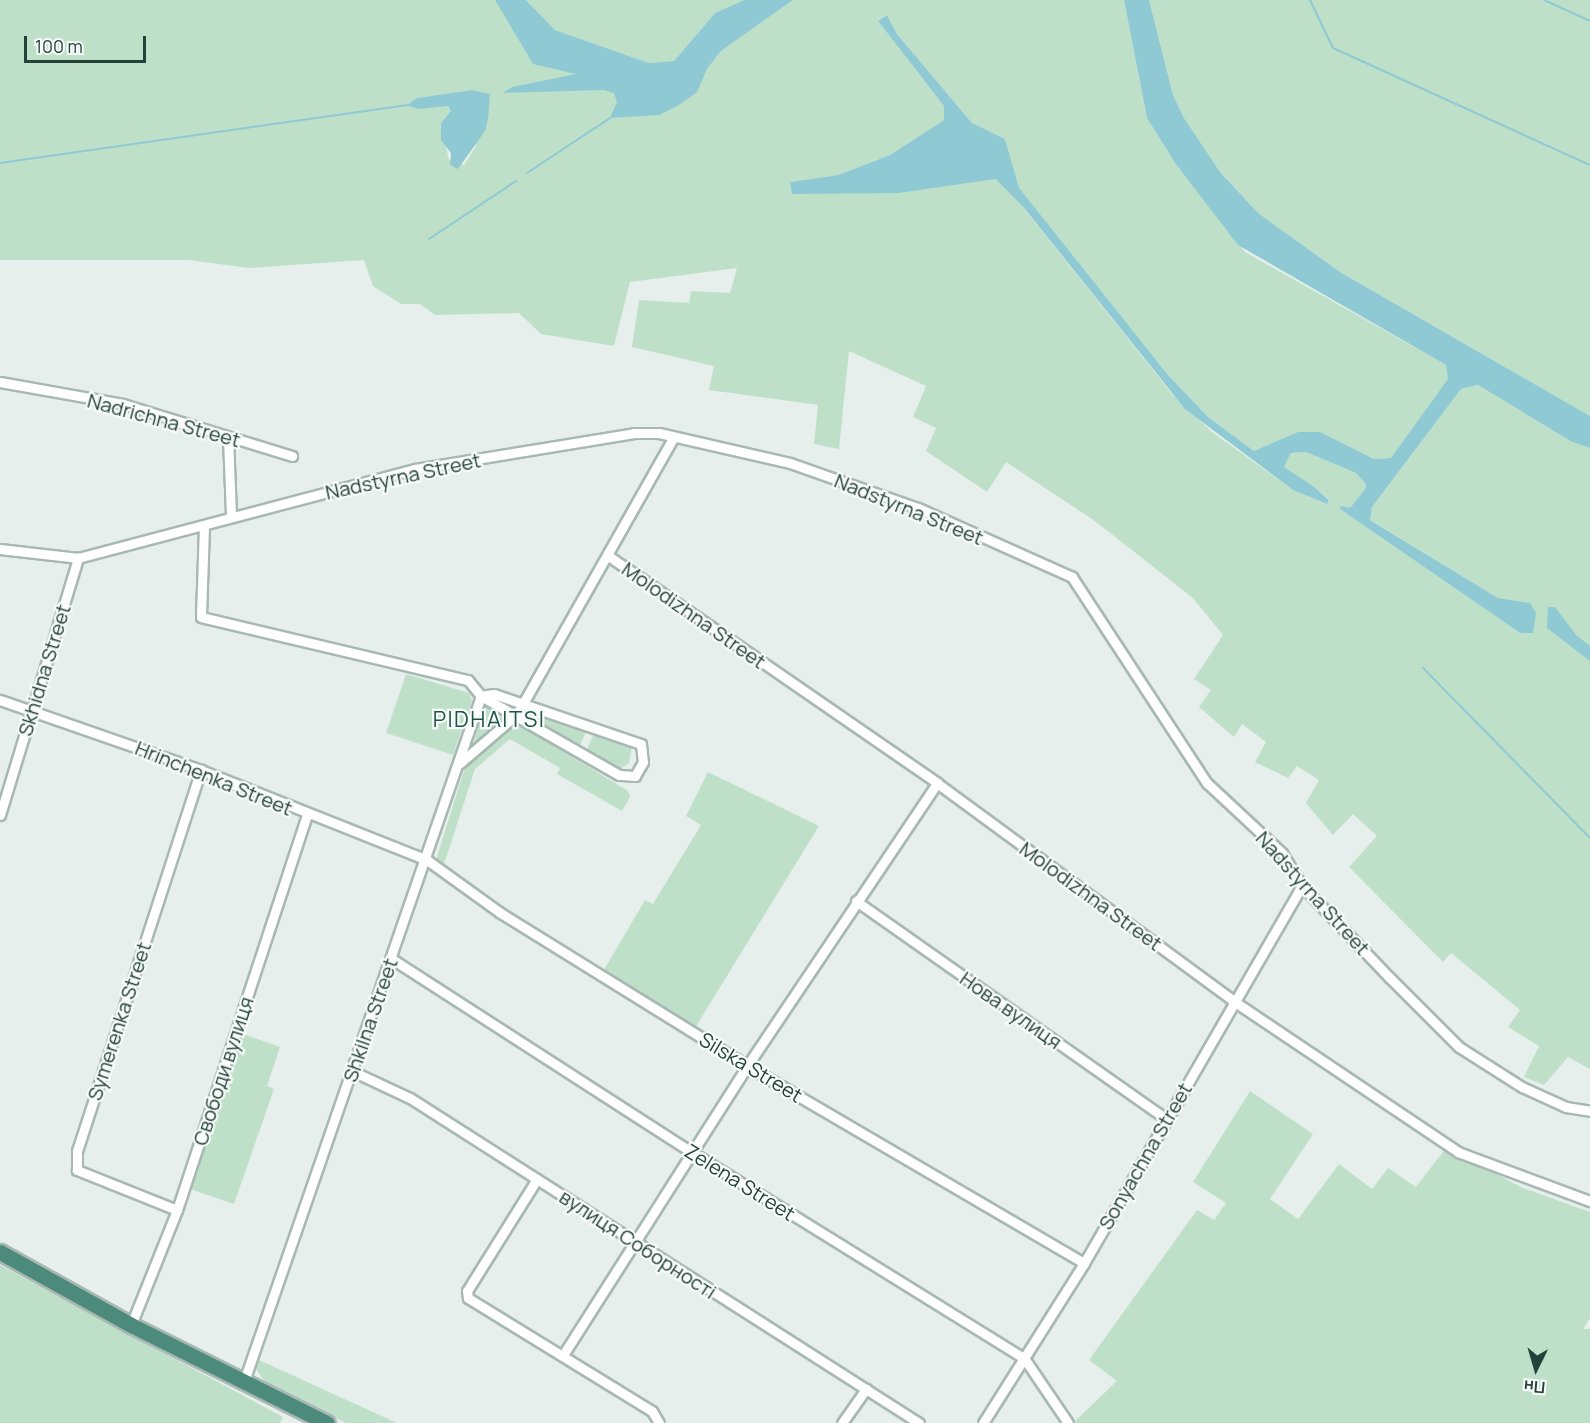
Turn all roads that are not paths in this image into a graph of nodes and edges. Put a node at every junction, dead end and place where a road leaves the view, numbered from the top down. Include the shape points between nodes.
1 (0, 382) edge
2 (228, 437) junction
3 (674, 437) junction
4 (292, 456) dead end
5 (231, 516) junction
6 (204, 526) junction
7 (0, 549) edge
8 (610, 557) junction
9 (78, 558) junction
10 (481, 696) junction
11 (0, 700) edge
12 (523, 703) junction
13 (32, 709) junction
14 (517, 714) junction
15 (458, 764) junction
16 (201, 770) junction
17 (937, 783) junction
18 (0, 815) edge
19 (307, 815) junction
20 (427, 860) junction
21 (1302, 886) junction
22 (856, 901) junction
23 (392, 959) junction
24 (1235, 1002) junction
25 (747, 1066) junction
26 (352, 1071) junction
27 (1590, 1111) edge
28 (1165, 1118) junction
29 (693, 1153) junction
30 (537, 1179) junction
31 (1590, 1201) edge
32 (177, 1210) junction
33 (635, 1243) junction
34 (0, 1252) edge
35 (1084, 1263) junction
36 (131, 1325) junction
37 (563, 1355) junction
38 (1024, 1358) junction
39 (243, 1382) junction
40 (866, 1389) junction
41 (327, 1423) edge
42 (659, 1423) edge
43 (842, 1423) edge
44 (920, 1423) edge
45 (983, 1423) edge
46 (1068, 1423) edge

1 - 2 street, Nadrichna Street via 123,404
2 - 4 street, Nadrichna Street
2 - 5 street
3 - 5 street, Nadstyrna Street via 634,433 415,469
3 - 8 street
3 - 21 street, Nadstyrna Street via 790,463 918,508 1072,577 1207,783 1282,853
5 - 6 street, Nadstyrna Street
6 - 9 street, Nadstyrna Street
6 - 10 street via 201,617 468,680
7 - 9 street, Nadstyrna Street
8 - 12 street
8 - 17 street, Molodizhna Street
9 - 13 street, Skhidna Street
10 - 12 street via 494,694
10 - 14 street
10 - 15 street, Shkilna Street
11 - 13 street, Hrinchenka Street
12 - 14 street
12 - 14 street via 641,744 643,762 635,776 619,775
13 - 16 street, Hrinchenka Street
13 - 18 street, Skhidna Street
14 - 15 street
15 - 20 street, Shkilna Street
16 - 19 street, Hrinchenka Street
16 - 32 street, Symerenka Street via 77,1151 77,1170
17 - 22 street
17 - 24 street, Molodizhna Street
19 - 20 street, Hrinchenka Street
19 - 32 street, Свободи вулиця
20 - 23 street, Shkilna Street
20 - 25 street, Silska Street via 499,912
21 - 24 street, Sonyachna Street
21 - 27 street, Nadstyrna Street via 1459,1047 1522,1087 1566,1107
22 - 25 street
22 - 28 street, Нова вулиця
23 - 26 street, Shkilna Street
23 - 29 street, Zelena Street
24 - 28 street, Sonyachna Street
24 - 31 street, Molodizhna Street via 1458,1152
25 - 29 street
25 - 35 street, Silska Street
26 - 30 street, вулиця Соборності via 410,1098
26 - 39 street, Shkilna Street
28 - 35 street, Sonyachna Street
29 - 33 street
29 - 38 street, Zelena Street
30 - 33 street, вулиця Соборності
30 - 37 street via 467,1291 468,1298
32 - 36 street, Свободи вулиця
33 - 37 street
33 - 40 street, вулиця Соборності
34 - 36 highway
35 - 38 street, Sonyachna Street
36 - 39 highway
37 - 42 street via 652,1411
38 - 45 street, Sonyachna Street
38 - 46 street, Zelena Street
39 - 41 highway
40 - 43 street
40 - 44 street, вулиця Соборності

